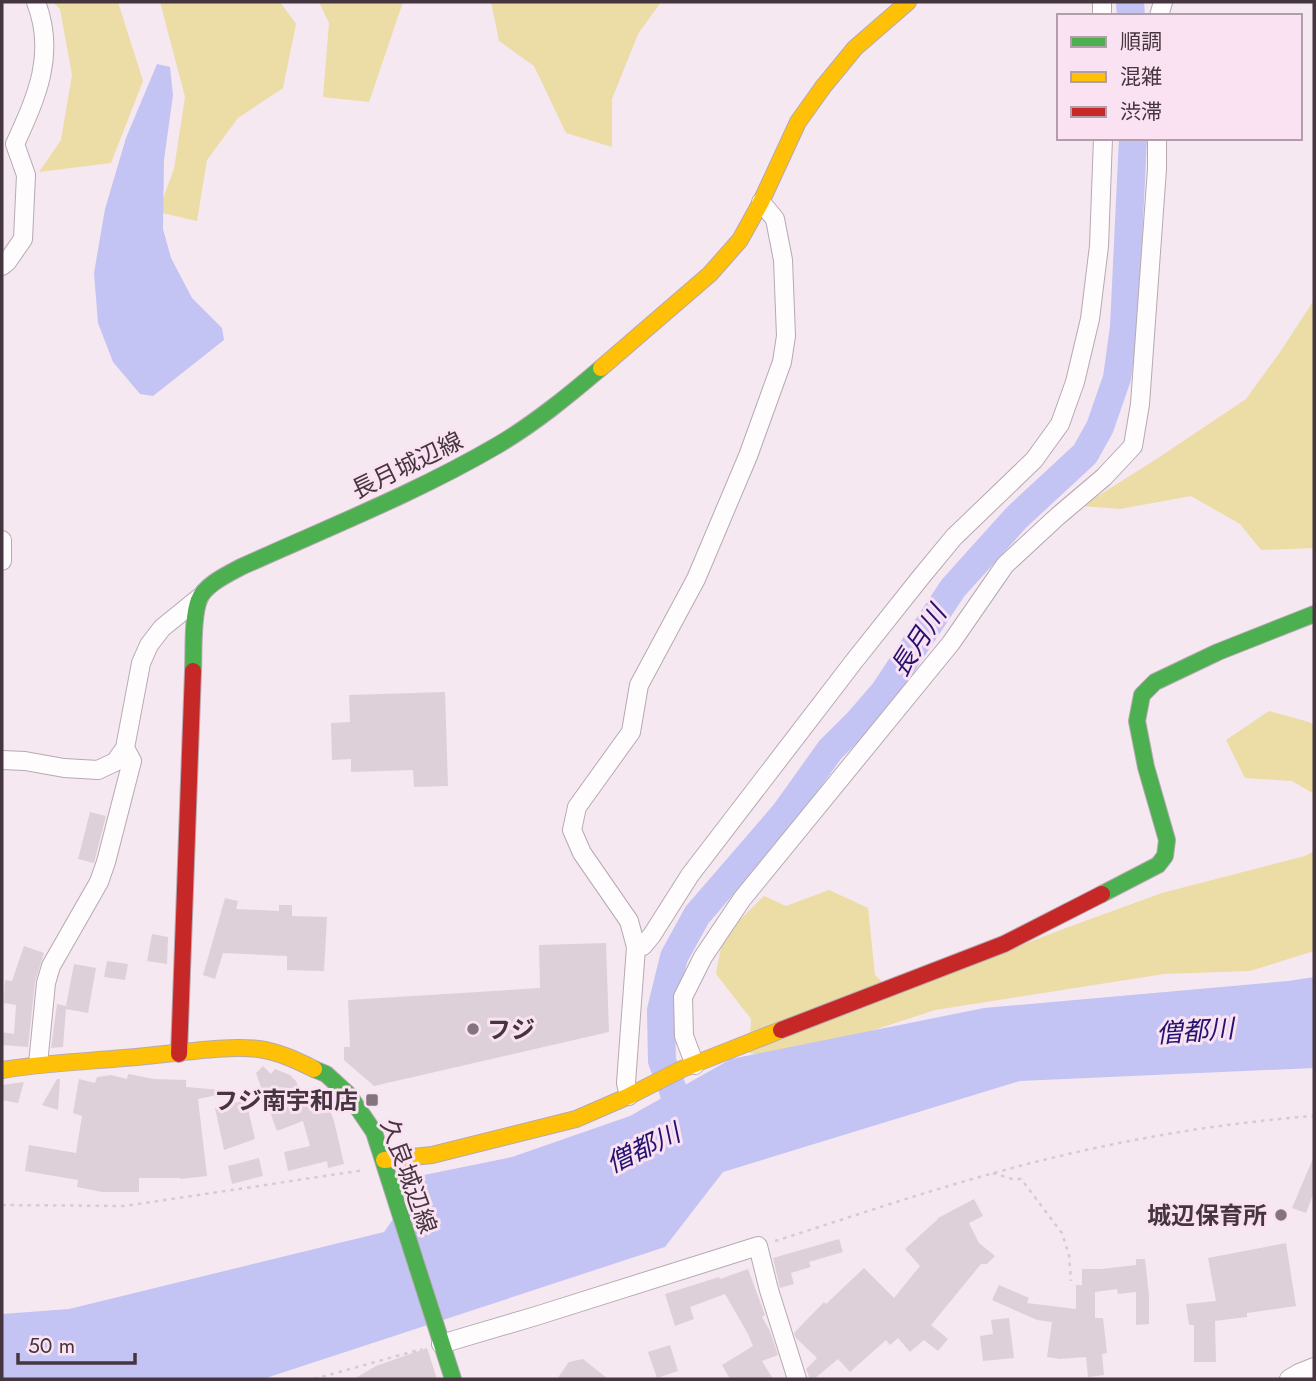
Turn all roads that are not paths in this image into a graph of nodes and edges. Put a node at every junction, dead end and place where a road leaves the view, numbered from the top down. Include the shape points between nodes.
1 (36, 2) edge
2 (908, 2) edge
3 (1103, 140) edge
4 (1157, 140) edge
5 (761, 202) junction
6 (2, 266) edge
7 (2, 540) edge
8 (2, 561) edge
9 (199, 598) junction
10 (1314, 614) edge
11 (125, 748) junction
12 (2, 760) edge
13 (636, 947) junction
14 (179, 1054) junction
15 (38, 1064) junction
16 (688, 1067) junction
17 (5, 1068) edge
18 (633, 1094) junction
19 (386, 1166) junction
20 (440, 1339) junction
21 (1314, 1367) edge
22 (453, 1379) edge
23 (797, 1379) edge
24 (1289, 1379) edge

1 - 6 street via 43,20 45,60 16,144 26,175 23,239
2 - 5 main road, 長月城辺線 via 855,48 822,87 798,122
3 - 13 street via 1099,246 1090,319 1060,424 1034,460 954,537 921,577 690,875 652,936
4 - 16 street via 1140,404 1133,446 1005,565 951,643 742,899 683,997
5 - 9 main road, 長月城辺線 via 740,240 710,274 562,400 499,444 420,487 241,567 217,580
5 - 13 street via 775,219 783,260 786,336 782,362 696,579 639,685 631,732 577,807 572,830 582,853 629,921
7 - 8 street
9 - 11 street via 149,645 141,663
9 - 14 main road
10 - 16 main road via 1218,652 1155,682 1142,695 1138,721 1167,840 1165,856 1158,864 1004,944
11 - 12 street via 115,762 98,770
11 - 15 street via 132,761 106,862 46,983
13 - 18 street via 626,1083
14 - 15 main road, 久良城辺線
14 - 19 main road, 久良城辺線 via 258,1049 326,1074 349,1095 374,1132
15 - 17 main road, 久良城辺線
16 - 18 main road
18 - 19 main road via 576,1119
19 - 20 main road, 久良城辺線
20 - 22 main road, 久良城辺線
20 - 23 street via 536,1316 758,1247
21 - 24 street

